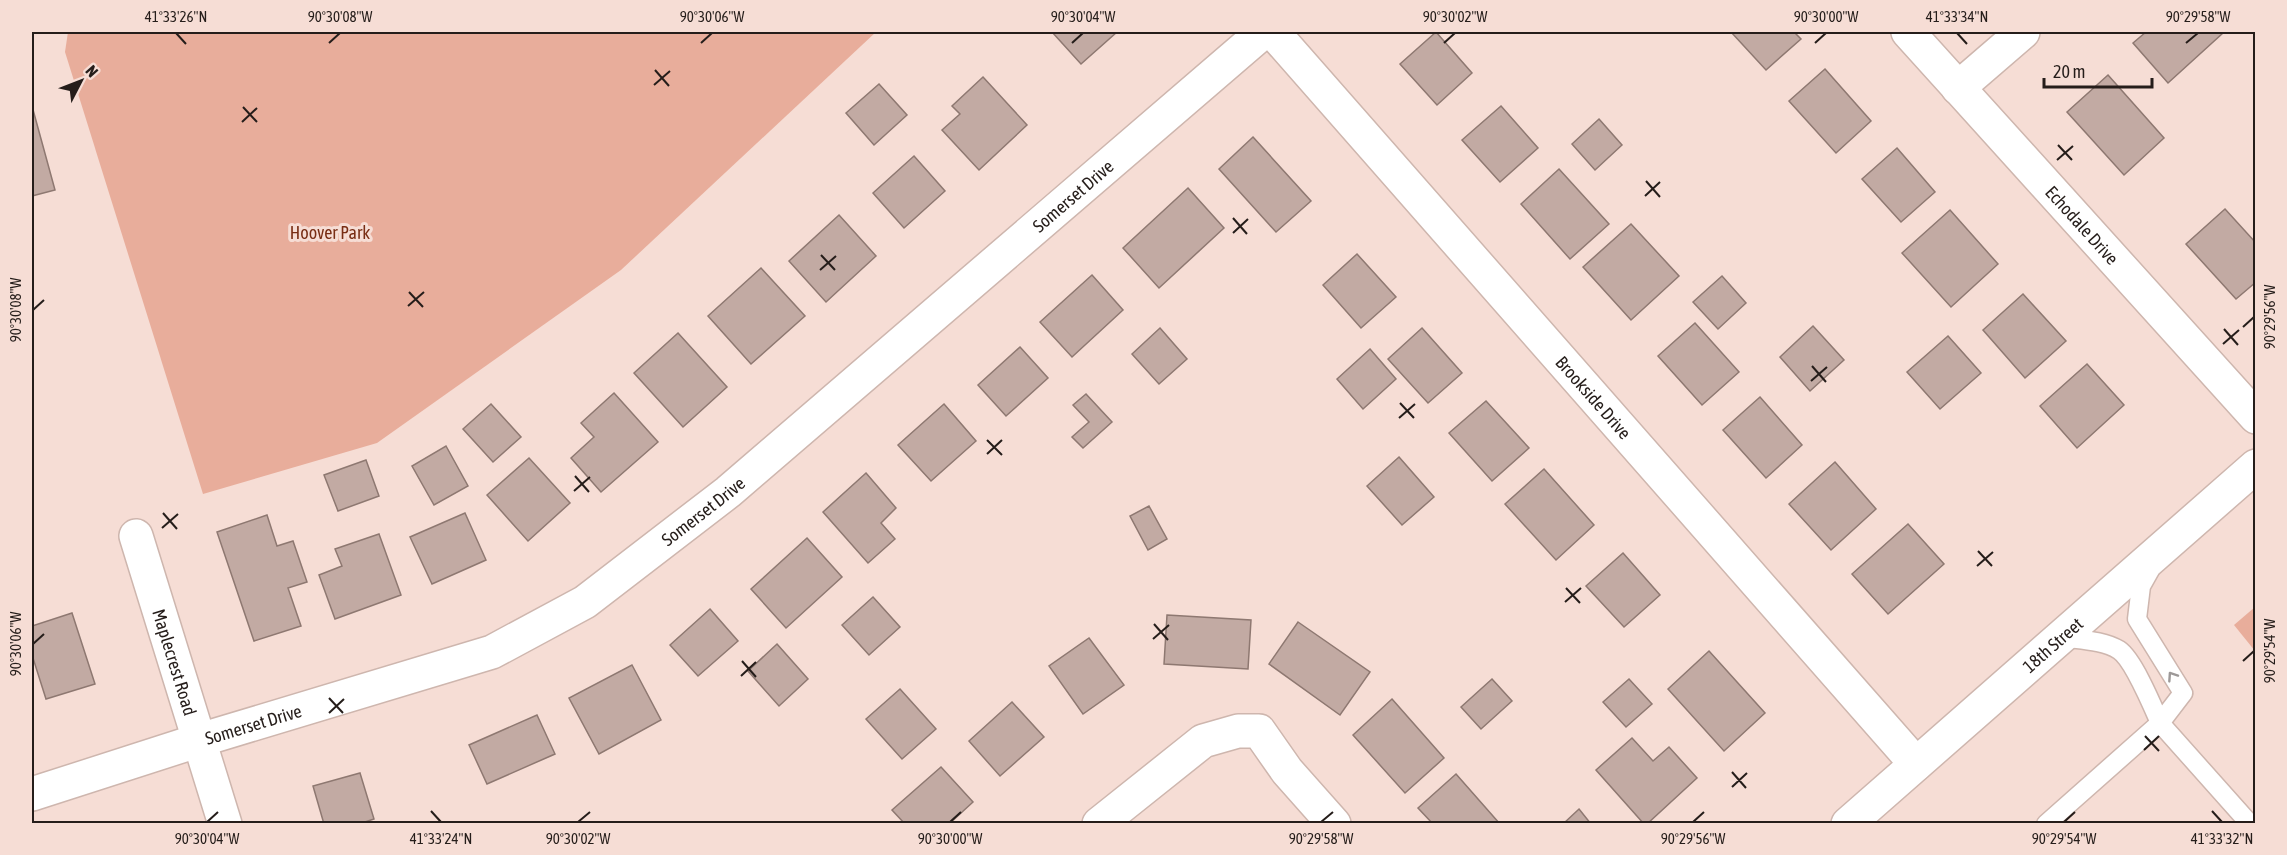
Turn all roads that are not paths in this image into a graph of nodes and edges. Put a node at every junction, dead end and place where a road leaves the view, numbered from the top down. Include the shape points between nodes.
1 (1263, 32) edge
2 (1273, 32) edge
3 (1908, 32) edge
4 (2023, 32) edge
5 (1958, 88) junction
6 (2256, 417) edge
7 (2256, 466) edge
8 (136, 536) dead end
9 (2161, 549) junction
10 (2060, 637) junction
11 (2160, 723) junction
12 (200, 740) junction
13 (1916, 764) junction
14 (32, 794) edge
15 (225, 824) edge
16 (1100, 824) edge
17 (1334, 824) edge
18 (1848, 824) edge
19 (2046, 824) edge
20 (2250, 824) edge

1 - 12 street, Somerset Drive via 728,492 585,602 492,652
2 - 13 street, Brookside Drive
3 - 5 street, Echodale Drive
4 - 5 street
5 - 6 street, Echodale Drive
7 - 9 street, 18th Street
8 - 12 street, Maplecrest Road
9 - 10 street, 18th Street
11 -> 9 lane via 2183,693 2137,619 2141,586
10 - 11 lane via 2096,642 2120,651 2140,680
10 - 13 street, 18th Street
11 - 19 lane
11 - 20 lane
12 - 14 street, Somerset Drive
12 - 15 street, Maplecrest Road
13 - 18 street, 18th Street
16 - 17 street via 1203,741 1238,731 1259,731 1287,771

